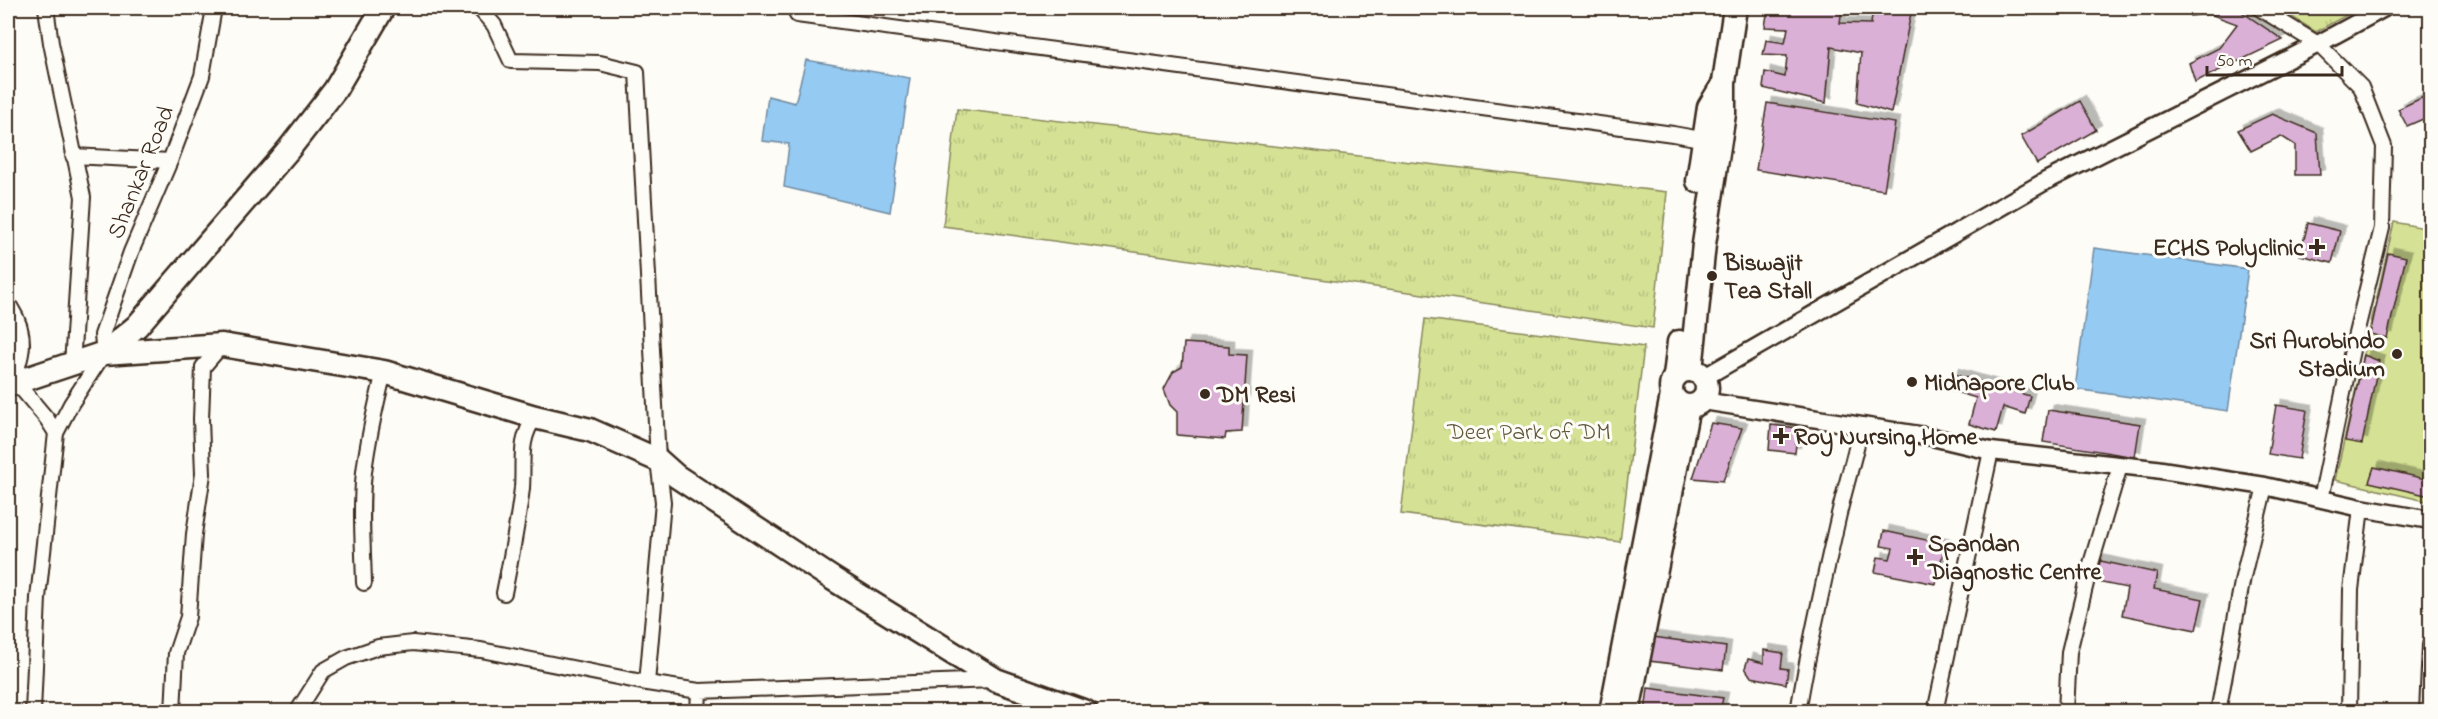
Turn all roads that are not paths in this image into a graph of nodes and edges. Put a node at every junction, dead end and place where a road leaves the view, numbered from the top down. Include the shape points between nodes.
1 (46, 8) edge
2 (214, 8) edge
3 (383, 8) edge
4 (479, 8) edge
5 (1735, 8) edge
6 (2259, 8) edge
7 (2384, 8) edge
8 (797, 15) dead end
9 (2318, 44) junction
10 (1712, 141) junction
11 (74, 156) junction
12 (170, 161) junction
13 (8, 309) edge
14 (222, 345) junction
15 (104, 352) junction
16 (72, 365) junction
17 (384, 372) junction
18 (12, 383) edge
19 (1689, 388) junction
20 (535, 417) junction
21 (1860, 426) junction
22 (56, 433) junction
23 (1991, 451) junction
24 (658, 460) junction
25 (2120, 466) junction
26 (2265, 486) junction
27 (2321, 499) junction
28 (2361, 508) junction
29 (2430, 520) edge
30 (364, 583) dead end
31 (504, 593) dead end
32 (2430, 645) edge
33 (996, 680) junction
34 (647, 683) junction
35 (699, 691) junction
36 (33, 711) edge
37 (173, 711) edge
38 (297, 711) edge
39 (698, 711) edge
40 (1086, 711) edge
41 (1611, 711) edge
42 (1628, 711) edge
43 (1798, 711) edge
44 (1935, 711) edge
45 (2066, 711) edge
46 (2218, 711) edge
47 (2349, 711) edge
48 (2427, 711) edge

1 - 11 street
2 - 12 street, Shankar Road via 202,76
3 - 15 main road via 335,90 289,149 136,326
4 - 24 street via 494,25 511,61 600,63 637,72
5 - 10 main road via 1724,82 1724,114
6 - 9 street
7 - 9 street
8 - 10 street
9 - 19 street via 2044,182
9 - 27 street via 2361,87 2384,146 2382,228
10 - 19 main road
11 - 12 street
11 - 16 street via 83,197
12 - 15 street, Shankar Road via 131,252 102,335
13 - 18 main road via 16,322 20,347
14 - 15 main road
14 - 17 main road
14 - 37 street via 202,367 202,474 188,617 176,653
15 - 16 main road
15 - 22 street
16 - 18 main road
17 - 20 main road
17 - 30 street via 364,470
18 - 22 street
19 - 21 street
19 - 41 main road
19 - 42 main road
20 - 24 main road via 590,430
20 - 31 street via 523,441 522,488
21 - 23 street
21 - 43 street
22 - 36 street via 38,598
23 - 25 street
23 - 44 street
24 - 33 main road via 676,476 823,573
24 - 34 street via 663,502
25 - 26 street
25 - 45 street via 2069,652
26 - 27 street
26 - 46 street
27 - 28 street
28 - 29 street
28 - 47 street via 2351,590
32 - 48 street
33 - 35 street
33 - 40 main road
34 - 35 street
34 - 38 street via 481,650 413,643 378,647 323,671
35 - 39 street

